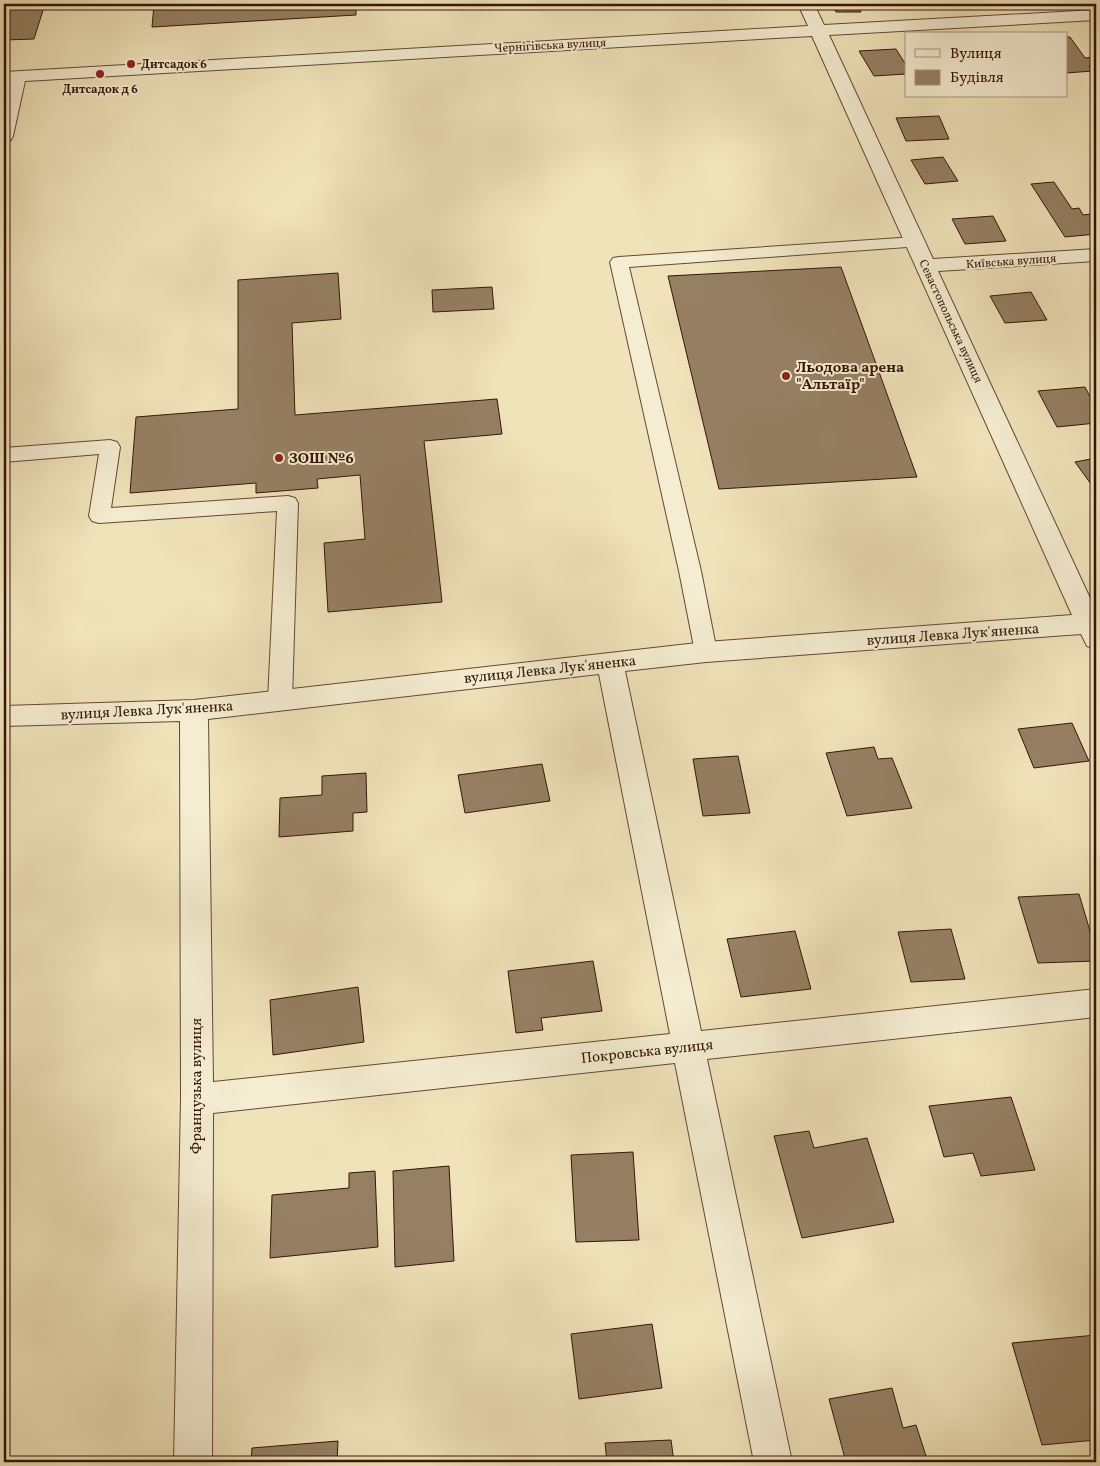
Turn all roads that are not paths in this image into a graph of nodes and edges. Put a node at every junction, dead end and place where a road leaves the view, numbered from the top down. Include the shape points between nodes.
1 (806, 4) edge
2 (1096, 15) edge
3 (818, 29) junction
4 (10, 77) edge
5 (4, 136) edge
6 (915, 242) junction
7 (1096, 255) edge
8 (925, 266) junction
9 (4, 455) edge
10 (1094, 628) edge
11 (706, 652) junction
12 (610, 662) junction
13 (280, 700) junction
14 (194, 710) junction
15 (4, 716) edge
16 (1096, 1003) edge
17 (687, 1047) junction
18 (197, 1098) junction
19 (193, 1462) edge
20 (773, 1462) edge

1 - 3 street, Севастопольська вулиця
2 - 3 street, Чернігівська вулиця
3 - 4 street, Чернігівська вулиця
3 - 6 street, Севастопольська вулиця
4 - 5 street
6 - 8 street, Севастопольська вулиця
6 - 11 lane via 618,262
7 - 8 street, Київська вулиця
8 - 10 street, Севастопольська вулиця
9 - 13 lane via 110,447 99,516 288,503
10 - 11 street, вулиця Левка Лук'яненка
11 - 12 street, вулиця Левка Лук'яненка
12 - 13 street, вулиця Левка Лук'яненка
12 - 17 street
13 - 14 street, вулиця Левка Лук'яненка
14 - 15 street, вулиця Левка Лук'яненка
14 - 18 street, Французька вулиця
16 - 17 street, Покровська вулиця
17 - 18 street, Покровська вулиця
17 - 20 street
18 - 19 street, Французька вулиця

